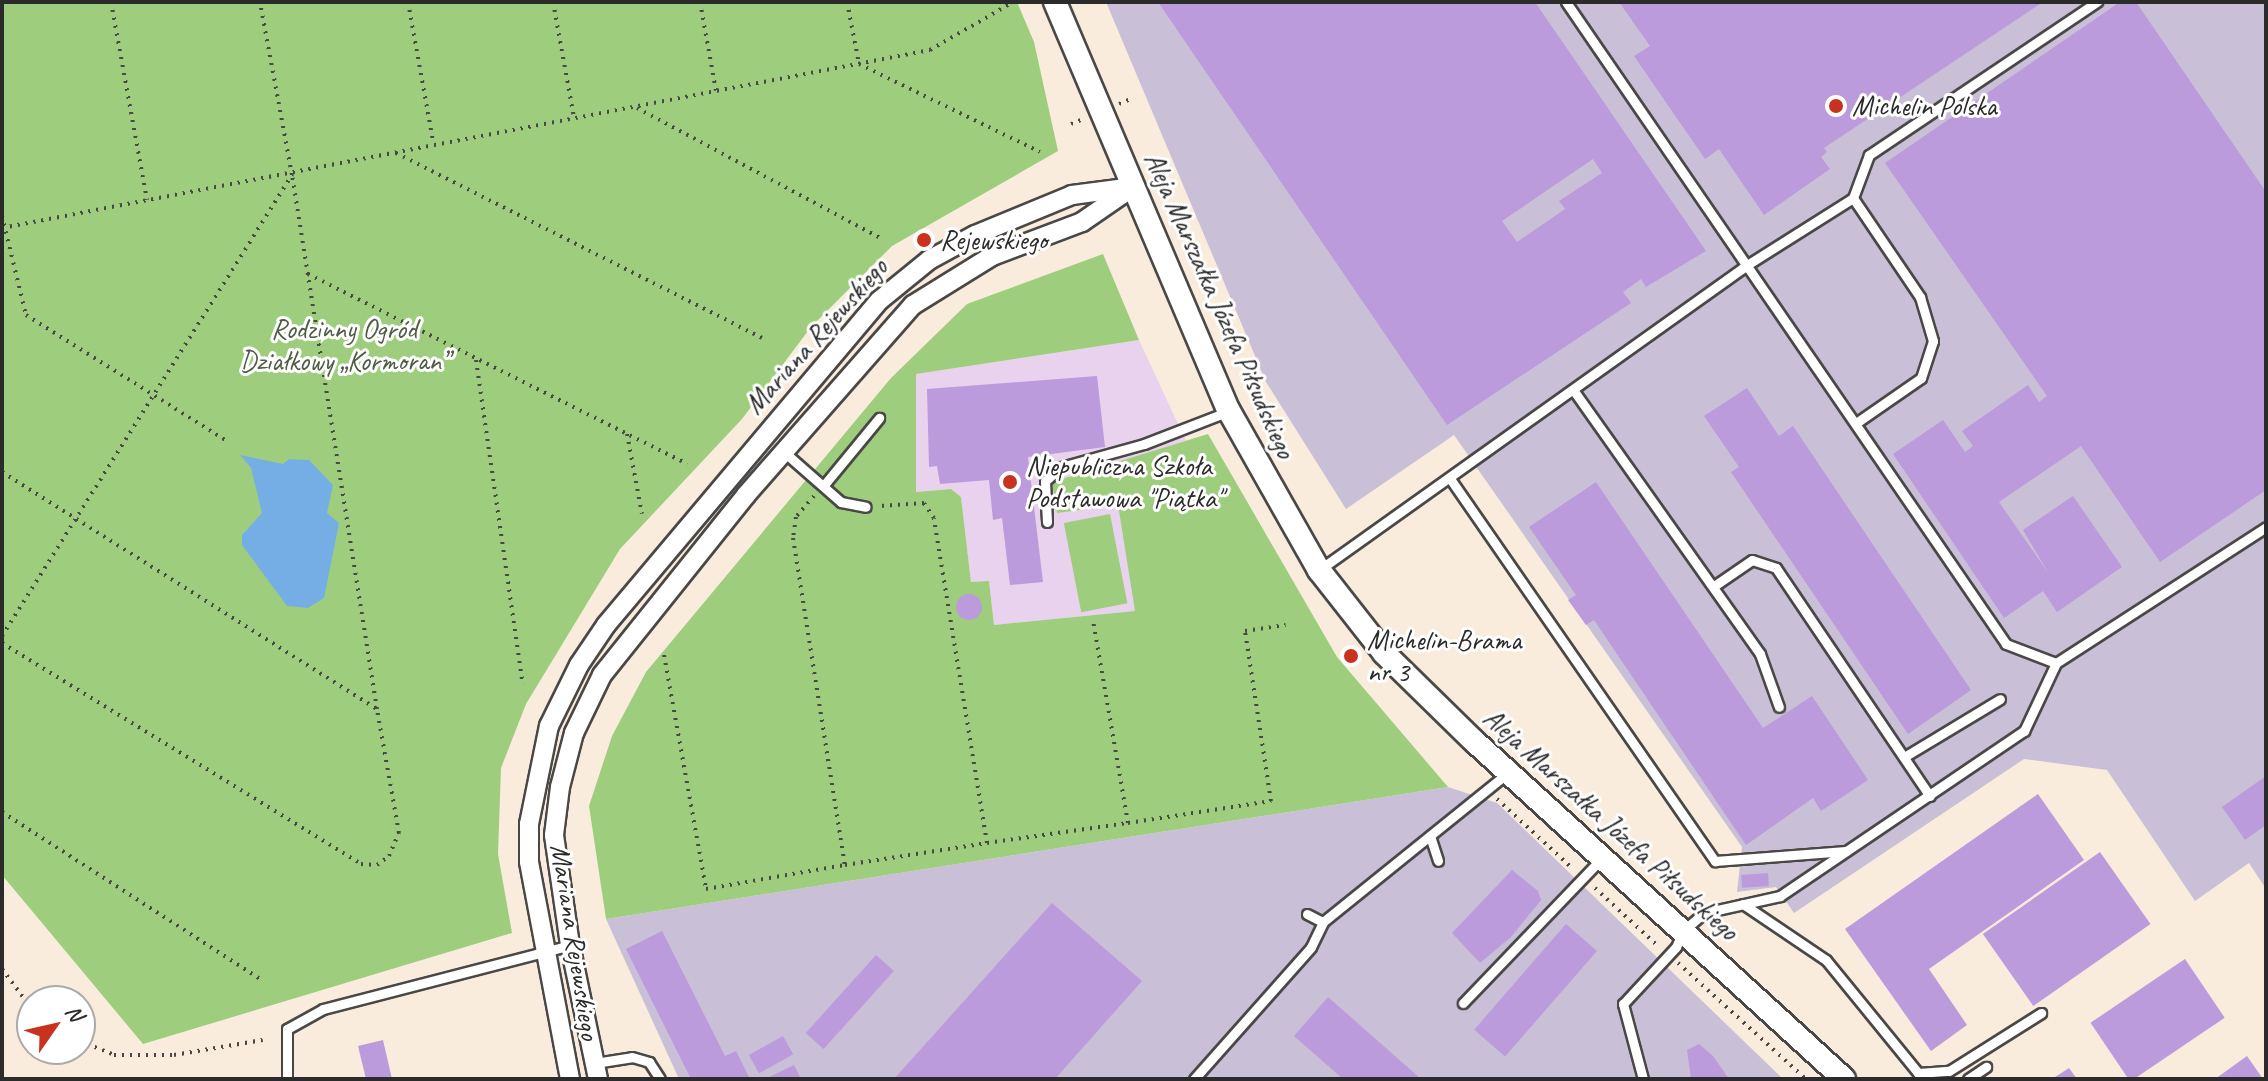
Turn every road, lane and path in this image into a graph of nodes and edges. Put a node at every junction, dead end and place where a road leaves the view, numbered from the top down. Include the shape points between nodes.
1 (111, 2) edge
2 (260, 2) edge
3 (408, 2) edge
4 (553, 2) edge
5 (700, 2) edge
6 (847, 2) edge
7 (1013, 2) edge
8 (1055, 2) edge
9 (1566, 2) edge
10 (2097, 2) edge
11 (859, 64) junction
12 (716, 91) junction
13 (635, 107) junction
14 (574, 118) junction
15 (433, 142) junction
16 (394, 152) junction
17 (1040, 152) dead end
18 (292, 175) junction
19 (1133, 187) junction
20 (1853, 198) junction
21 (147, 200) junction
22 (2, 216) edge
23 (3, 228) edge
24 (882, 239) dead end
25 (1747, 265) junction
26 (308, 274) junction
27 (762, 338) dead end
28 (476, 360) junction
29 (1574, 391) junction
30 (153, 398) junction
31 (1229, 411) junction
32 (879, 418) dead end
33 (1856, 423) junction
34 (627, 434) junction
35 (225, 440) dead end
36 (784, 452) junction
37 (687, 464) dead end
38 (2, 472) edge
39 (1451, 480) junction
40 (824, 485) junction
41 (866, 507) joint
42 (642, 514) dead end
43 (77, 519) junction
44 (1047, 522) dead end
45 (2266, 527) edge
46 (1319, 570) junction
47 (1714, 586) junction
48 (1093, 620) dead end
49 (1286, 625) dead end
50 (2, 636) edge
51 (2, 643) edge
52 (664, 655) dead end
53 (2056, 663) junction
54 (523, 685) dead end
55 (2000, 699) dead end
56 (1779, 707) dead end
57 (377, 709) junction
58 (1904, 757) junction
59 (1509, 772) junction
60 (1930, 796) junction
61 (1500, 801) dead end
62 (2, 812) edge
63 (1128, 823) junction
64 (1430, 836) junction
65 (987, 843) junction
66 (1849, 850) junction
67 (1603, 858) junction
68 (1438, 861) dead end
69 (845, 865) junction
70 (1578, 873) dead end
71 (1589, 883) dead end
72 (1743, 904) junction
73 (1307, 914) dead end
74 (1323, 922) junction
75 (1683, 931) junction
76 (1655, 943) dead end
77 (570, 945) junction
78 (544, 951) junction
79 (1683, 968) dead end
80 (2, 969) edge
81 (262, 980) dead end
82 (16, 988) edge
83 (1463, 1003) dead end
84 (2041, 1013) dead end
85 (263, 1040) dead end
86 (96, 1048) edge
87 (1986, 1067) dead end
88 (596, 1071) edge
89 (287, 1079) edge
90 (570, 1079) edge
91 (660, 1079) edge
92 (1194, 1079) edge
93 (1643, 1079) edge
94 (1806, 1079) edge
95 (1844, 1079) edge
96 (1968, 1079) edge

1 - 21 path
2 - 18 path
3 - 15 path
4 - 14 path
5 - 12 path
6 - 11 path
7 - 11 path via 930,50
8 - 19 street, Aleja Marszałka Józefa Piłsudskiego
9 - 25 lane
10 - 20 lane via 1869,155
11 - 12 path
11 - 17 path
12 - 13 path
13 - 14 path
13 - 24 path
14 - 15 path
15 - 16 path
16 - 18 path
16 - 27 path
18 - 21 path
18 - 26 path
18 - 30 path
19 - 31 street, Aleja Marszałka Józefa Piłsudskiego
19 - 36 street, Mariana Rejewskiego via 1082,222 992,256 913,305
19 - 78 street, Mariana Rejewskiego via 1072,195 957,244 910,274 856,327 606,625 549,726 536,775 529,862
20 - 25 lane
20 - 33 lane via 1920,297 1933,341 1921,378
21 - 23 path
22 - 23 path
23 - 30 path via 26,315
25 - 29 lane
25 - 33 lane
26 - 28 path
26 - 57 path
28 - 34 path
28 - 54 path
29 - 39 lane
29 - 47 lane
30 - 35 path
30 - 43 path
31 - 44 lane via 1144,444 1061,467 1045,481
31 - 46 street, Aleja Marszałka Józefa Piłsudskiego
32 - 40 lane
33 - 53 lane via 2006,644
34 - 37 path
34 - 42 path
36 - 40 lane
36 - 77 street, Mariana Rejewskiego via 640,622 602,675 574,733 554,835
38 - 43 path
39 - 46 lane
39 - 66 lane via 1715,861
40 - 41 lane via 841,502
40 - 69 path via 796,517 793,538
41 - 65 path via 924,503 934,518
43 - 50 path
43 - 57 path
45 - 53 lane
46 - 59 street, Aleja Marszałka Józefa Piłsudskiego via 1384,653
47 - 56 lane via 1760,654
47 - 58 lane via 1752,560 1776,568
48 - 63 path
49 - 63 path via 1245,631 1271,801
51 - 57 path via 361,864 377,865 389,856 399,833
52 - 69 path via 706,889
53 - 60 lane via 2024,731
55 - 58 lane
58 - 60 lane
59 - 64 lane
59 - 67 street, Aleja Marszałka Józefa Piłsudskiego
60 - 66 lane
61 - 70 path
62 - 81 path
63 - 65 path
64 - 68 lane
64 - 74 lane
65 - 69 path
66 - 72 lane via 1780,896
67 - 75 street, Aleja Marszałka Józefa Piłsudskiego
67 - 83 lane
71 - 76 path
72 - 75 lane via 1704,913
72 - 84 lane via 1826,960 1918,1073 1949,1071
73 - 74 lane
74 - 92 lane via 1311,947
75 - 93 lane via 1676,947 1623,1004
75 - 95 street, Aleja Marszałka Józefa Piłsudskiego
77 - 78 lane
77 - 88 street, Mariana Rejewskiego
78 - 89 lane via 323,1009 287,1029
78 - 90 street, Mariana Rejewskiego
79 - 94 path
80 - 82 path
85 - 86 path via 174,1055 114,1055
87 - 96 lane
88 - 91 lane via 632,1057 649,1062

